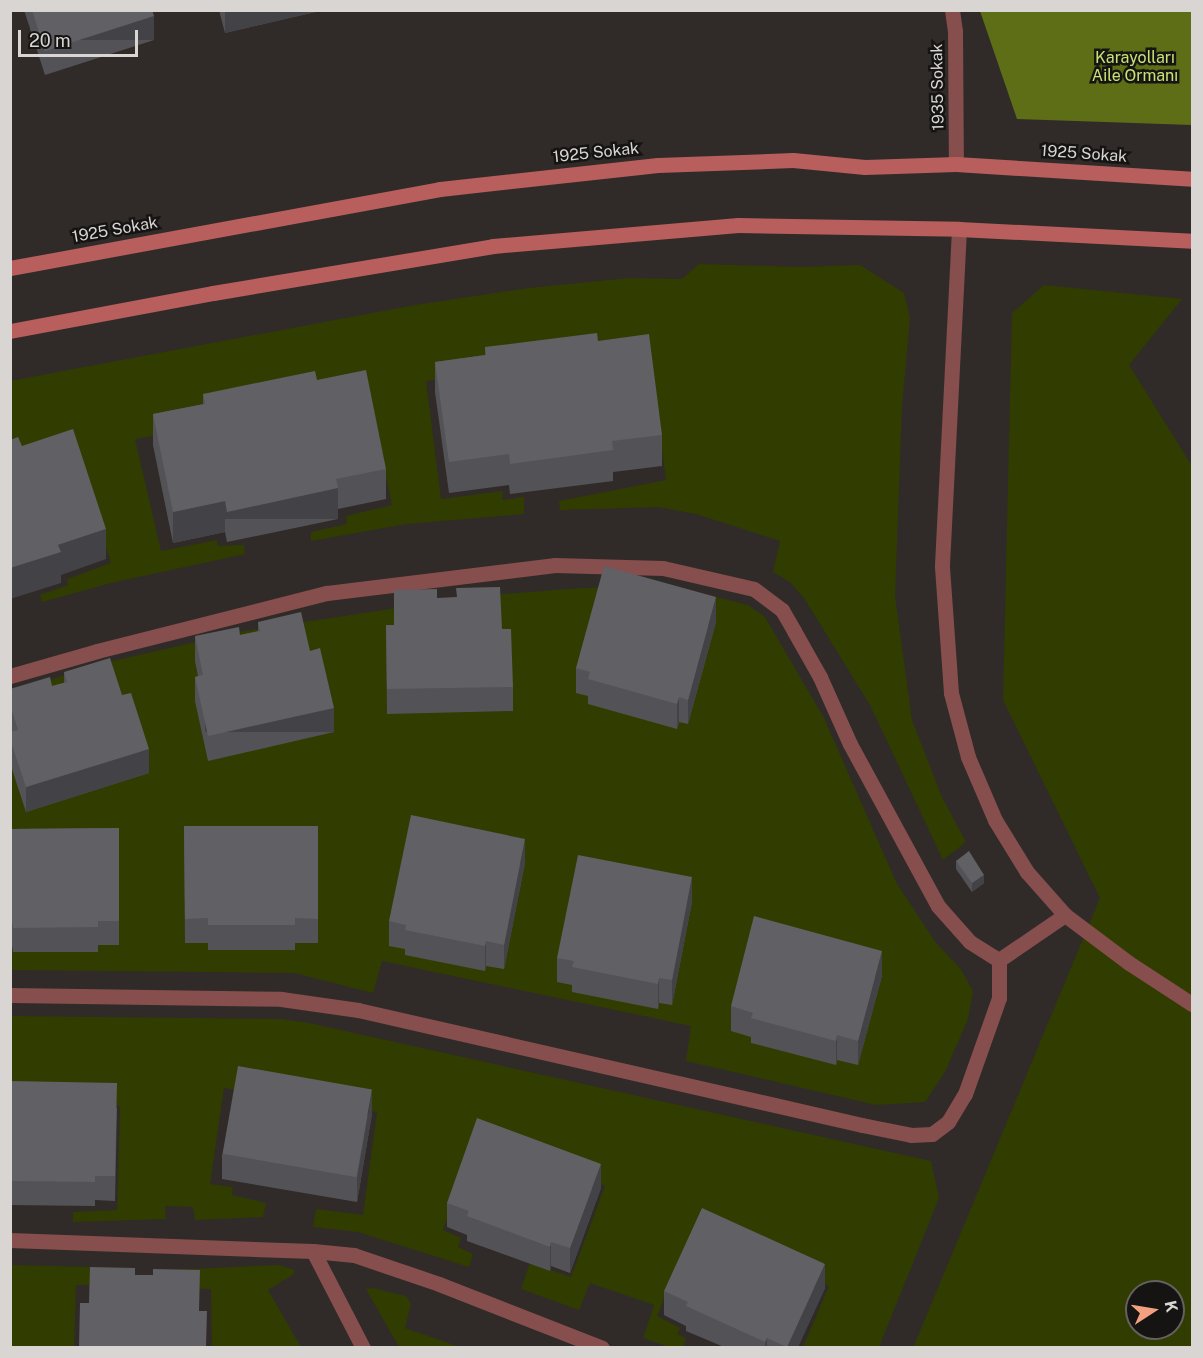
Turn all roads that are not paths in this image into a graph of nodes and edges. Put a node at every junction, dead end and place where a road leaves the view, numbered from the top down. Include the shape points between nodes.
1 (952, 10) edge
2 (956, 164) junction
3 (1192, 179) edge
4 (958, 229) junction
5 (1192, 241) edge
6 (10, 268) edge
7 (10, 331) edge
8 (10, 676) edge
9 (1065, 915) junction
10 (999, 960) junction
11 (10, 995) edge
12 (1192, 1004) edge
13 (10, 1240) edge
14 (313, 1251) junction
15 (363, 1347) edge
16 (602, 1347) edge

1 - 2 street, 1935 Sokak
2 - 3 main road, 1925 Sokak
2 - 6 main road, 1925 Sokak via 865,167 793,160 658,165 521,178 440,189
4 - 5 main road
4 - 7 main road via 738,225 493,246
4 - 9 street via 942,567 951,693 968,757 994,820 1027,872
8 - 10 street via 327,593 555,566 663,567 754,589 782,610 938,906 970,942
9 - 10 street
9 - 12 street
10 - 11 street via 999,998 965,1094 948,1122 932,1134 912,1135 347,1009 281,999
13 - 14 street
14 - 15 street
14 - 16 street via 365,1259

